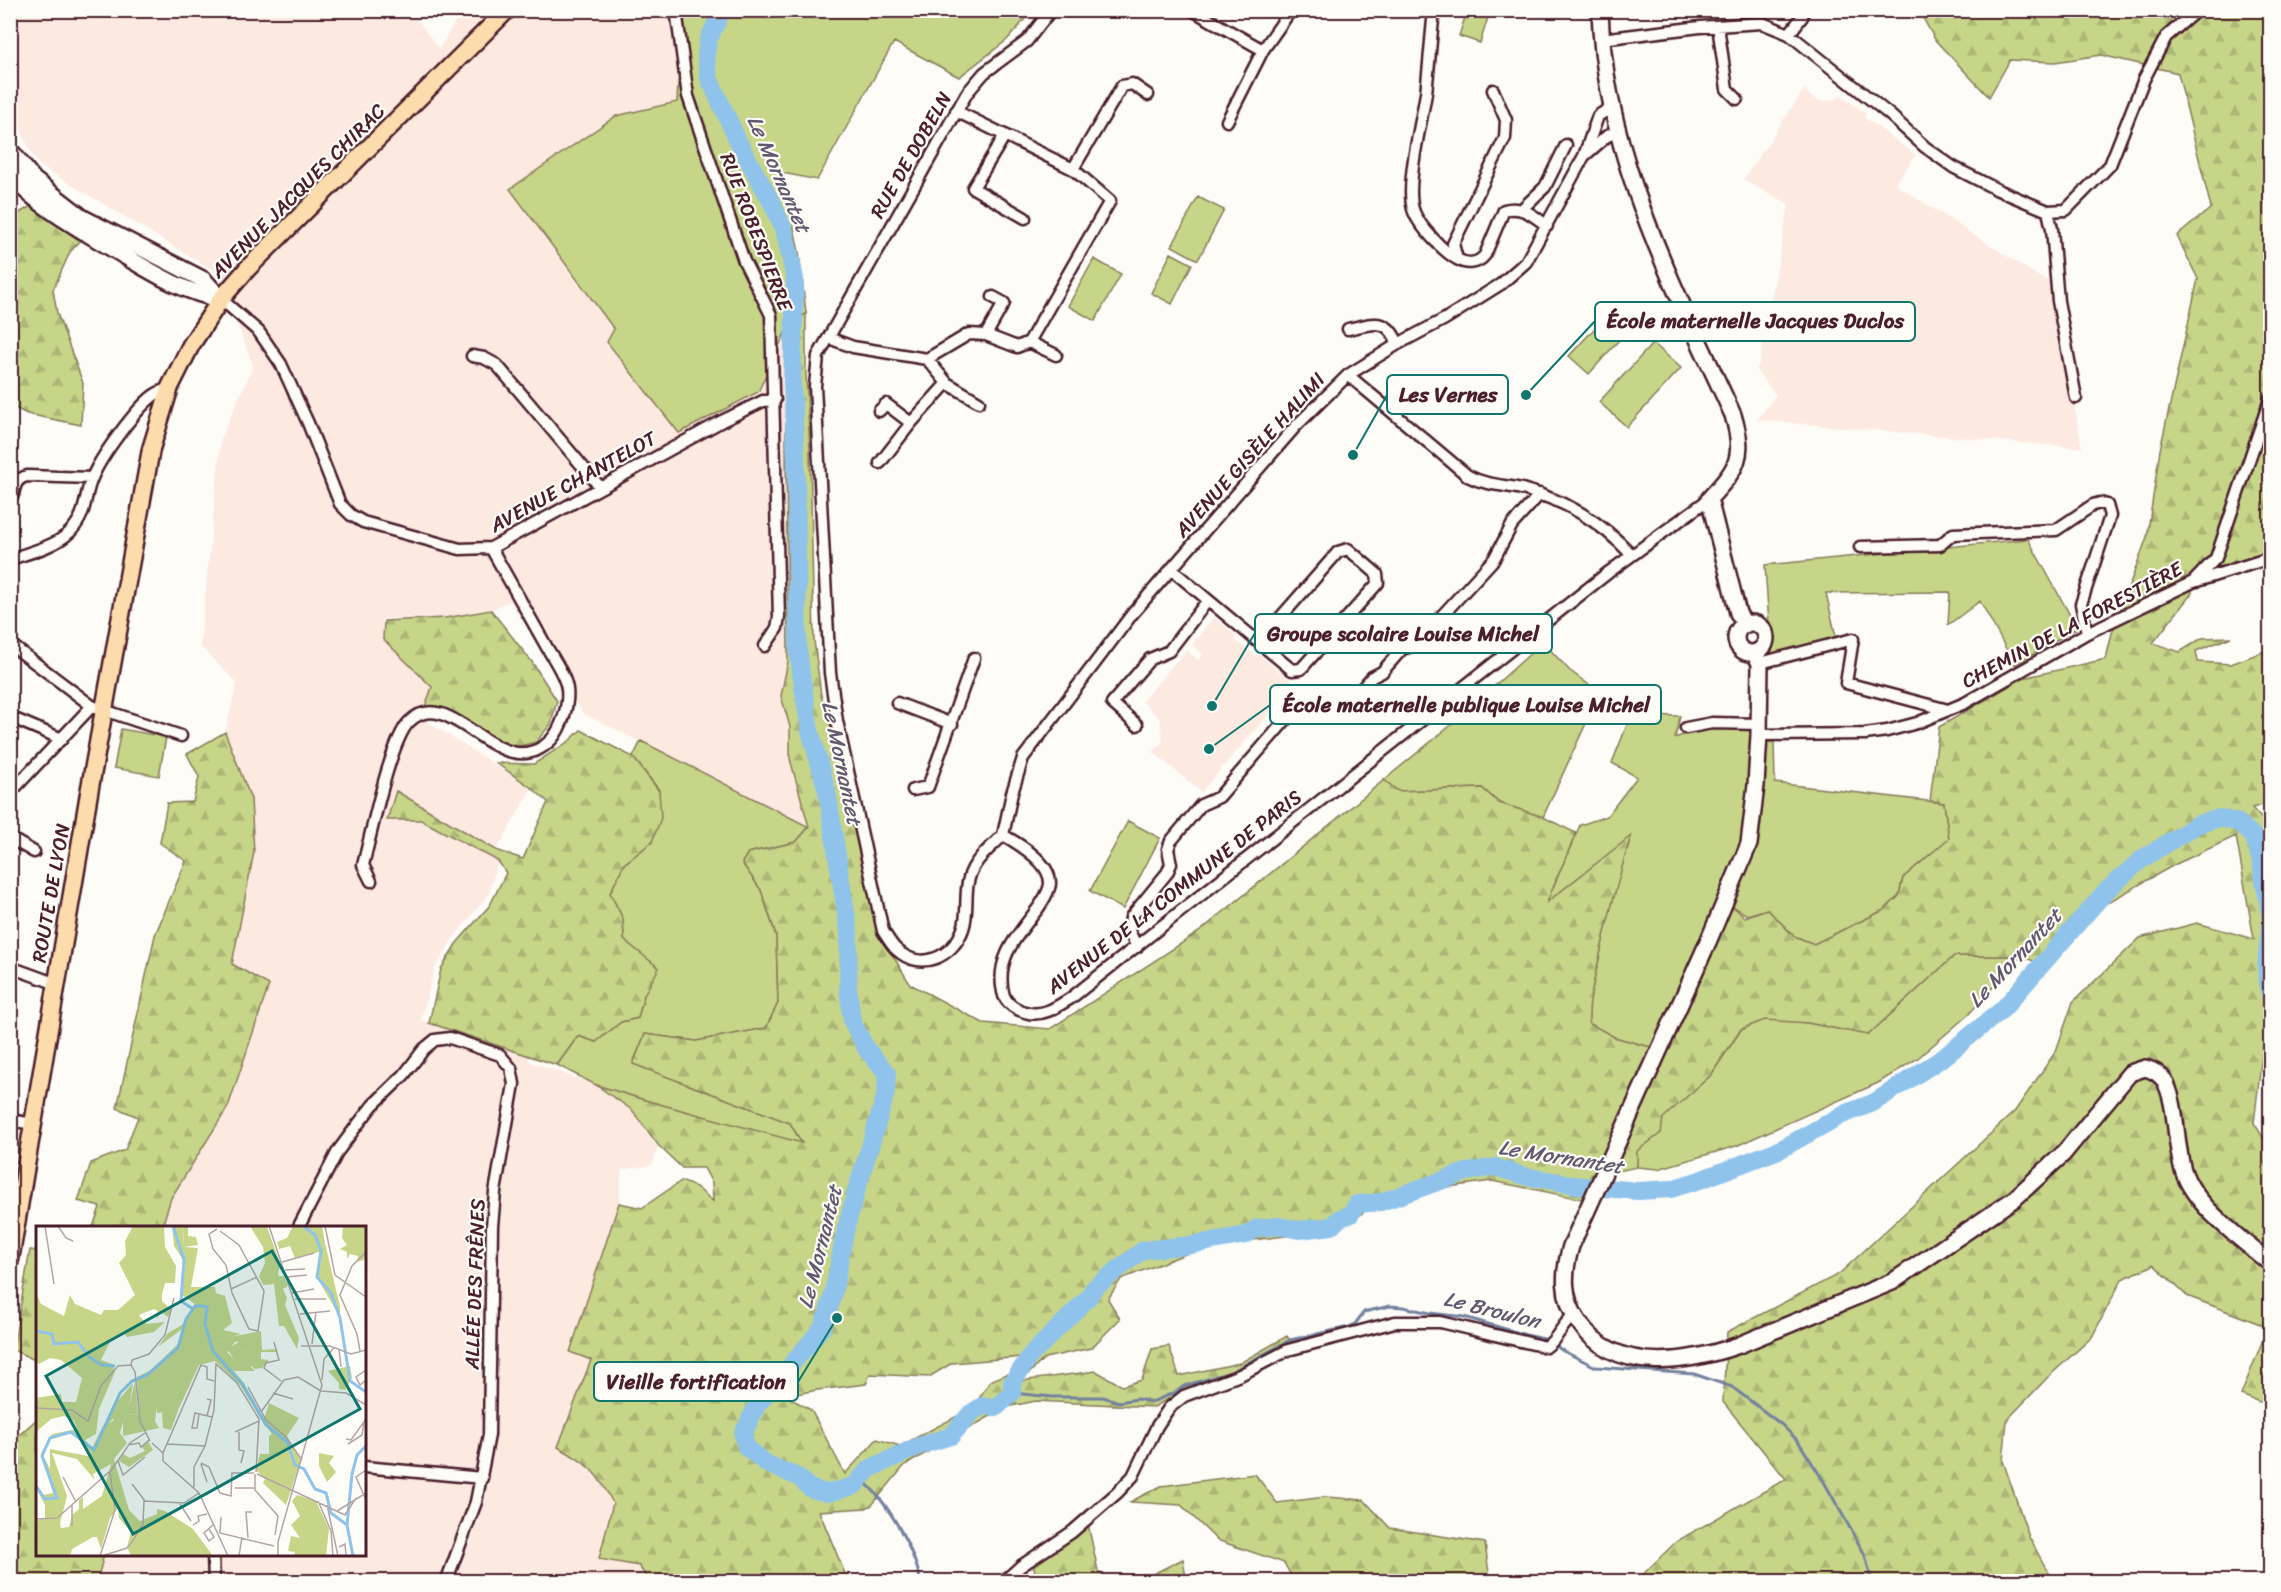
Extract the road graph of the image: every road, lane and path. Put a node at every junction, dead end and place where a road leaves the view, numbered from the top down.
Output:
1 (507, 10) edge
2 (676, 10) edge
3 (1052, 10) edge
4 (1192, 10) edge
5 (1291, 10) edge
6 (1434, 10) edge
7 (1600, 10) edge
8 (1803, 10) edge
9 (2198, 10) edge
10 (1718, 26) junction
11 (1789, 34) junction
12 (1601, 39) junction
13 (1263, 50) junction
14 (1493, 90) dead end
15 (1148, 95) dead end
16 (1737, 99) dead end
17 (1613, 106) junction
18 (956, 111) junction
19 (1227, 121) dead end
20 (1593, 126) junction
21 (1613, 134) junction
22 (1005, 135) junction
23 (1566, 145) dead end
24 (10, 150) edge
25 (1584, 156) junction
26 (1073, 169) junction
27 (10, 175) edge
28 (28, 184) junction
29 (47, 199) junction
30 (1522, 209) junction
31 (2048, 211) junction
32 (1025, 218) dead end
33 (1546, 226) junction
34 (1456, 259) junction
35 (173, 274) junction
36 (993, 297) dead end
37 (221, 299) junction
38 (1348, 329) dead end
39 (986, 335) junction
40 (829, 338) junction
41 (1029, 342) junction
42 (1398, 344) junction
43 (1056, 355) dead end
44 (472, 356) dead end
45 (927, 359) junction
46 (1348, 375) junction
47 (947, 383) junction
48 (170, 387) junction
49 (2076, 398) dead end
50 (2271, 399) edge
51 (775, 400) junction
52 (979, 402) dead end
53 (879, 411) dead end
54 (911, 423) junction
55 (880, 463) dead end
56 (92, 478) junction
57 (600, 487) junction
58 (1540, 494) junction
59 (13, 495) dead end
60 (1709, 499) junction
61 (1860, 547) dead end
62 (491, 548) junction
63 (1632, 555) junction
64 (2271, 558) edge
65 (10, 559) edge
66 (1171, 569) junction
67 (2193, 582) junction
68 (1208, 600) junction
69 (1745, 625) junction
70 (2087, 633) junction
71 (1259, 642) junction
72 (10, 644) edge
73 (765, 646) dead end
74 (974, 658) dead end
75 (1757, 658) junction
76 (897, 703) dead end
77 (99, 708) junction
78 (1948, 710) junction
79 (10, 717) edge
80 (952, 724) junction
81 (1137, 725) dead end
82 (1686, 728) dead end
83 (1760, 729) junction
84 (181, 736) dead end
85 (62, 740) junction
86 (913, 790) dead end
87 (10, 793) edge
88 (1003, 835) junction
89 (10, 838) edge
90 (34, 852) dead end
91 (372, 881) dead end
92 (1137, 947) junction
93 (10, 967) edge
94 (57, 984) junction
95 (10, 1120) edge
96 (33, 1124) junction
97 (17, 1182) edge
98 (299, 1226) edge
99 (10, 1260) edge
100 (2271, 1263) edge
101 (1574, 1316) junction
102 (366, 1467) edge
103 (482, 1478) junction
104 (213, 1556) edge
105 (214, 1581) edge
106 (446, 1581) edge
107 (1003, 1581) edge

1 - 37 main road, AVENUE JACQUES CHIRAC
2 - 51 street, RUE ROBESPIERRE
3 - 18 street, RUE DE DOBELN
4 - 13 street
5 - 13 street
6 - 34 street
7 - 12 street
8 - 11 street
9 - 31 street
10 - 11 street
10 - 12 street
10 - 16 street
11 - 31 street
12 - 17 street
13 - 19 street
14 - 34 street
15 - 26 street
17 - 20 street, AVENUE GISÈLE HALIMI
17 - 21 street
18 - 22 street
18 - 40 street, RUE DE DOBELN
20 - 21 street
20 - 25 street, AVENUE GISÈLE HALIMI
21 - 25 street, AVENUE GISÈLE HALIMI
21 - 60 street
22 - 26 street
22 - 32 street
23 - 30 street
24 - 28 street
25 - 33 street, AVENUE GISÈLE HALIMI
26 - 41 street
27 - 28 street
28 - 29 street
29 - 35 street
29 - 35 street
30 - 33 street
30 - 34 street
31 - 49 street
33 - 42 street, AVENUE GISÈLE HALIMI
35 - 37 street
36 - 39 street
37 - 48 main road, AVENUE JACQUES CHIRAC
37 - 62 street, AVENUE CHANTELOT
38 - 42 street
39 - 41 street
39 - 45 street
40 - 45 street
40 - 88 street
41 - 43 street
42 - 46 street, AVENUE GISÈLE HALIMI
44 - 57 street
45 - 47 street
46 - 58 street
46 - 66 street, AVENUE GISÈLE HALIMI
47 - 52 street
47 - 54 street
48 - 56 street
48 - 77 main road, AVENUE JACQUES CHIRAC
50 - 67 street, CHEMIN DE LA FORESTIÈRE
51 - 57 street, AVENUE CHANTELOT
51 - 73 street, RUE ROBESPIERRE
53 - 54 street
54 - 55 street
56 - 59 street
56 - 65 street
57 - 62 street, AVENUE CHANTELOT
58 - 63 street
58 - 92 street
60 - 63 street, AVENUE DE LA COMMUNE DE PARIS
60 - 69 street
61 - 70 street
62 - 91 street
63 - 92 street, AVENUE DE LA COMMUNE DE PARIS
64 - 67 street
66 - 68 street
66 - 88 street, AVENUE GISÈLE HALIMI
67 - 70 street, CHEMIN DE LA FORESTIÈRE
68 - 71 street
68 - 81 street
69 - 75 street
69 - 75 street
70 - 78 street, CHEMIN DE LA FORESTIÈRE
71 - 71 street
72 - 77 street
74 - 80 street
75 - 78 street
75 - 83 street
76 - 80 street
77 - 84 street
77 - 85 street
77 - 94 main road, ROUTE DE LYON
78 - 83 street, CHEMIN DE LA FORESTIÈRE
79 - 85 street
80 - 86 street
82 - 83 street, CHEMIN DE LA FORESTIÈRE
83 - 101 street
85 - 87 street
88 - 92 street, AVENUE DE LA COMMUNE DE PARIS
89 - 90 street
93 - 94 street
94 - 96 main road, ROUTE DE LYON
95 - 96 street
96 - 97 main road, ROUTE DE LYON
97 - 99 main road, ROUTE DE LYON
98 - 103 street, ALLÉE DES FRÊNES
100 - 101 street
101 - 107 street
102 - 103 street
103 - 106 street, ALLÉE DES FRÊNES
104 - 105 street

